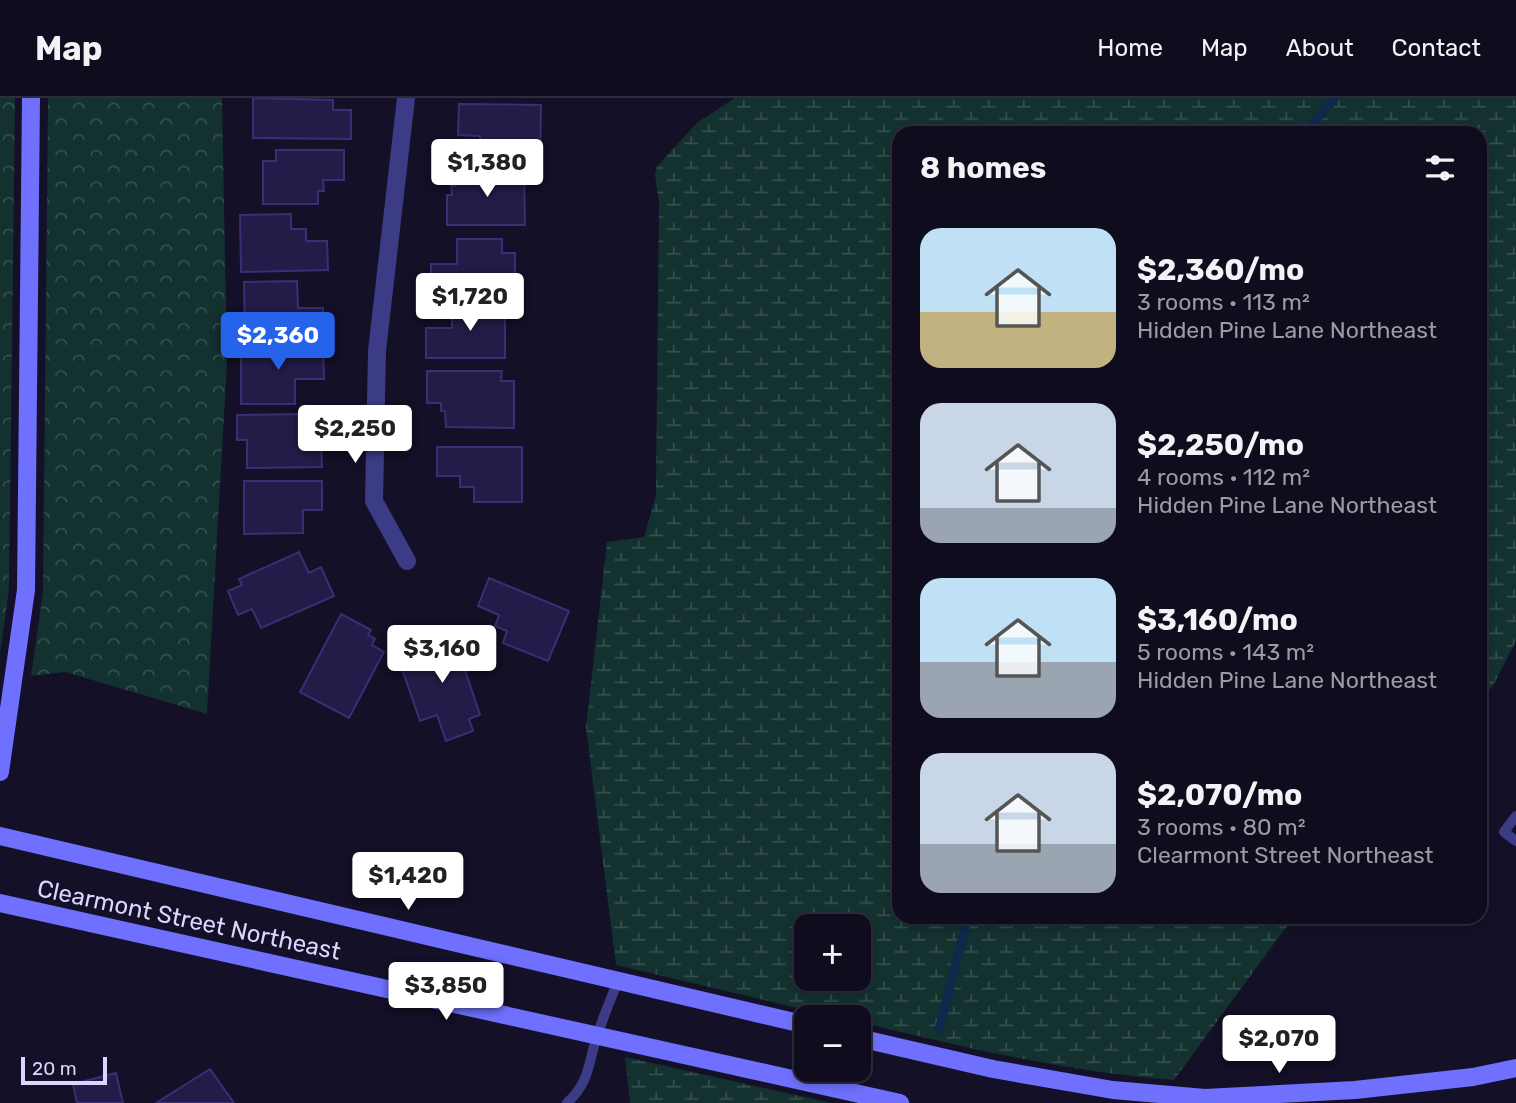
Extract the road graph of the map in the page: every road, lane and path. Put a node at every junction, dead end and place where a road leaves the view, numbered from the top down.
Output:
1 (31, 98) edge
2 (406, 98) edge
3 (407, 561) dead end
4 (0, 772) edge
5 (1516, 816) edge
6 (0, 836) edge
7 (1516, 841) edge
8 (0, 904) edge
9 (618, 981) junction
10 (794, 1022) edge
11 (597, 1036) junction
12 (871, 1041) edge
13 (1516, 1068) edge
14 (1205, 1100) edge
15 (567, 1103) edge
16 (900, 1103) edge

1 - 4 street
2 - 3 street
5 - 7 lane
6 - 9 street, Clearmont Street Northeast
8 - 11 street, Clearmont Street Northeast
9 - 10 street, Clearmont Street Northeast
9 - 11 lane
11 - 15 lane
11 - 16 street, Clearmont Street Northeast
12 - 14 street
13 - 14 street

